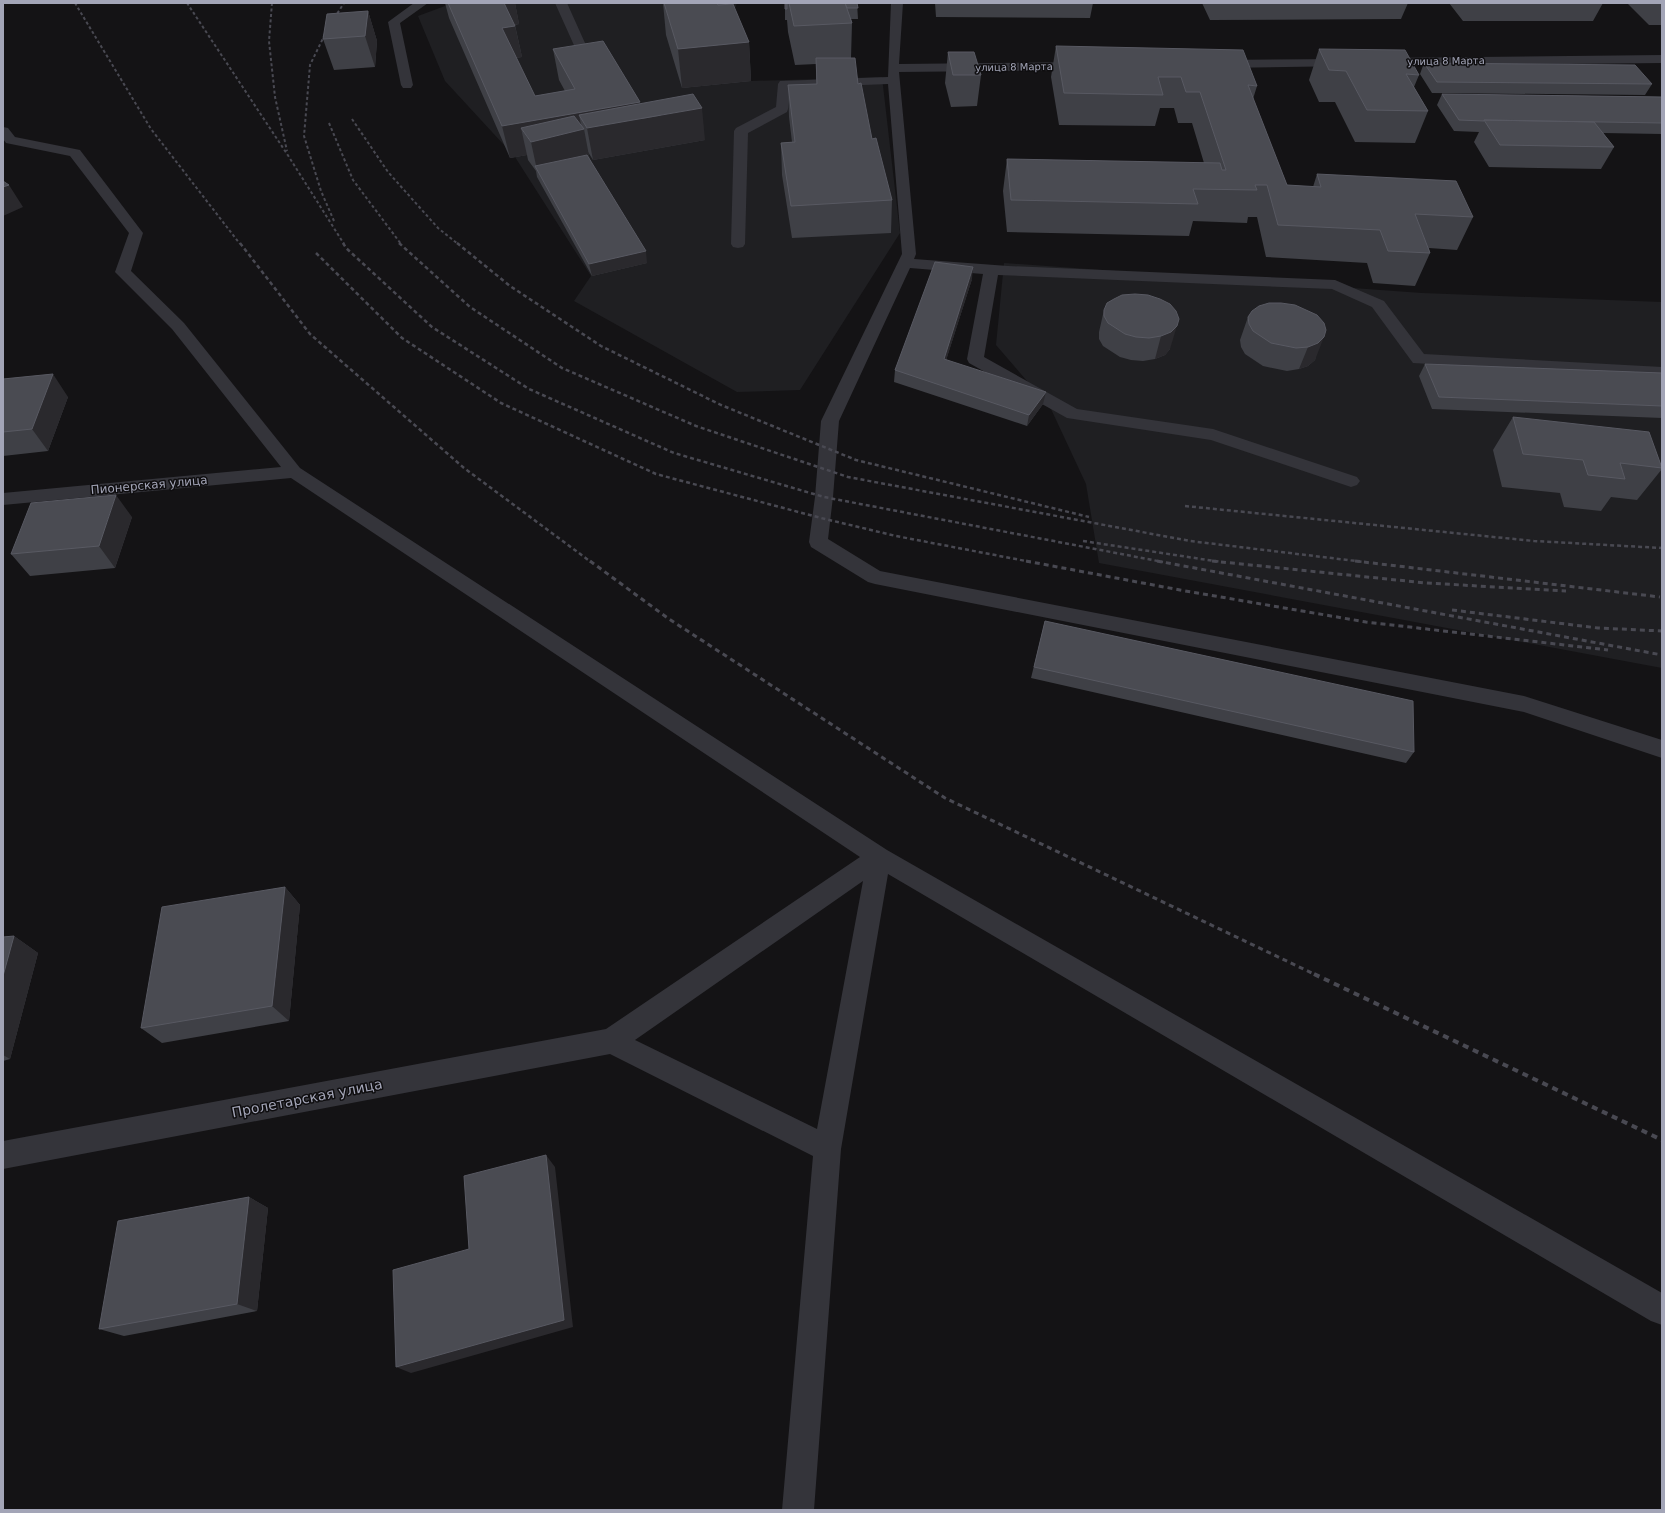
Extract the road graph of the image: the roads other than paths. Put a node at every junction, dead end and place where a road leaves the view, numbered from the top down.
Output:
1 (422, 3) edge
2 (561, 3) edge
3 (897, 3) edge
4 (1662, 59) edge
5 (1355, 62) edge
6 (1371, 62) edge
7 (588, 63) edge
8 (1204, 64) edge
9 (1092, 66) edge
10 (894, 74) junction
11 (407, 85) dead end
12 (3, 132) edge
13 (738, 244) dead end
14 (904, 263) junction
15 (991, 270) junction
16 (1662, 372) edge
17 (294, 472) junction
18 (1351, 481) dead end
19 (3, 499) edge
20 (1662, 748) edge
21 (879, 858) junction
22 (611, 1041) junction
23 (827, 1149) junction
24 (3, 1156) edge
25 (1662, 1310) edge
26 (798, 1510) edge

1 - 11 street
2 - 7 street
3 - 10 street
4 - 6 street, улица 8 Марта
5 - 8 street
9 - 10 street, улица 8 Марта
10 - 13 street, улица 8 Марта
10 - 14 street
12 - 17 street
14 - 15 street
14 - 20 street
15 - 16 street
15 - 18 street
17 - 19 street, Пионерская улица
17 - 21 street
21 - 22 street
21 - 23 street
21 - 25 street
22 - 23 street
22 - 24 street, Пролетарская улица
23 - 26 street

